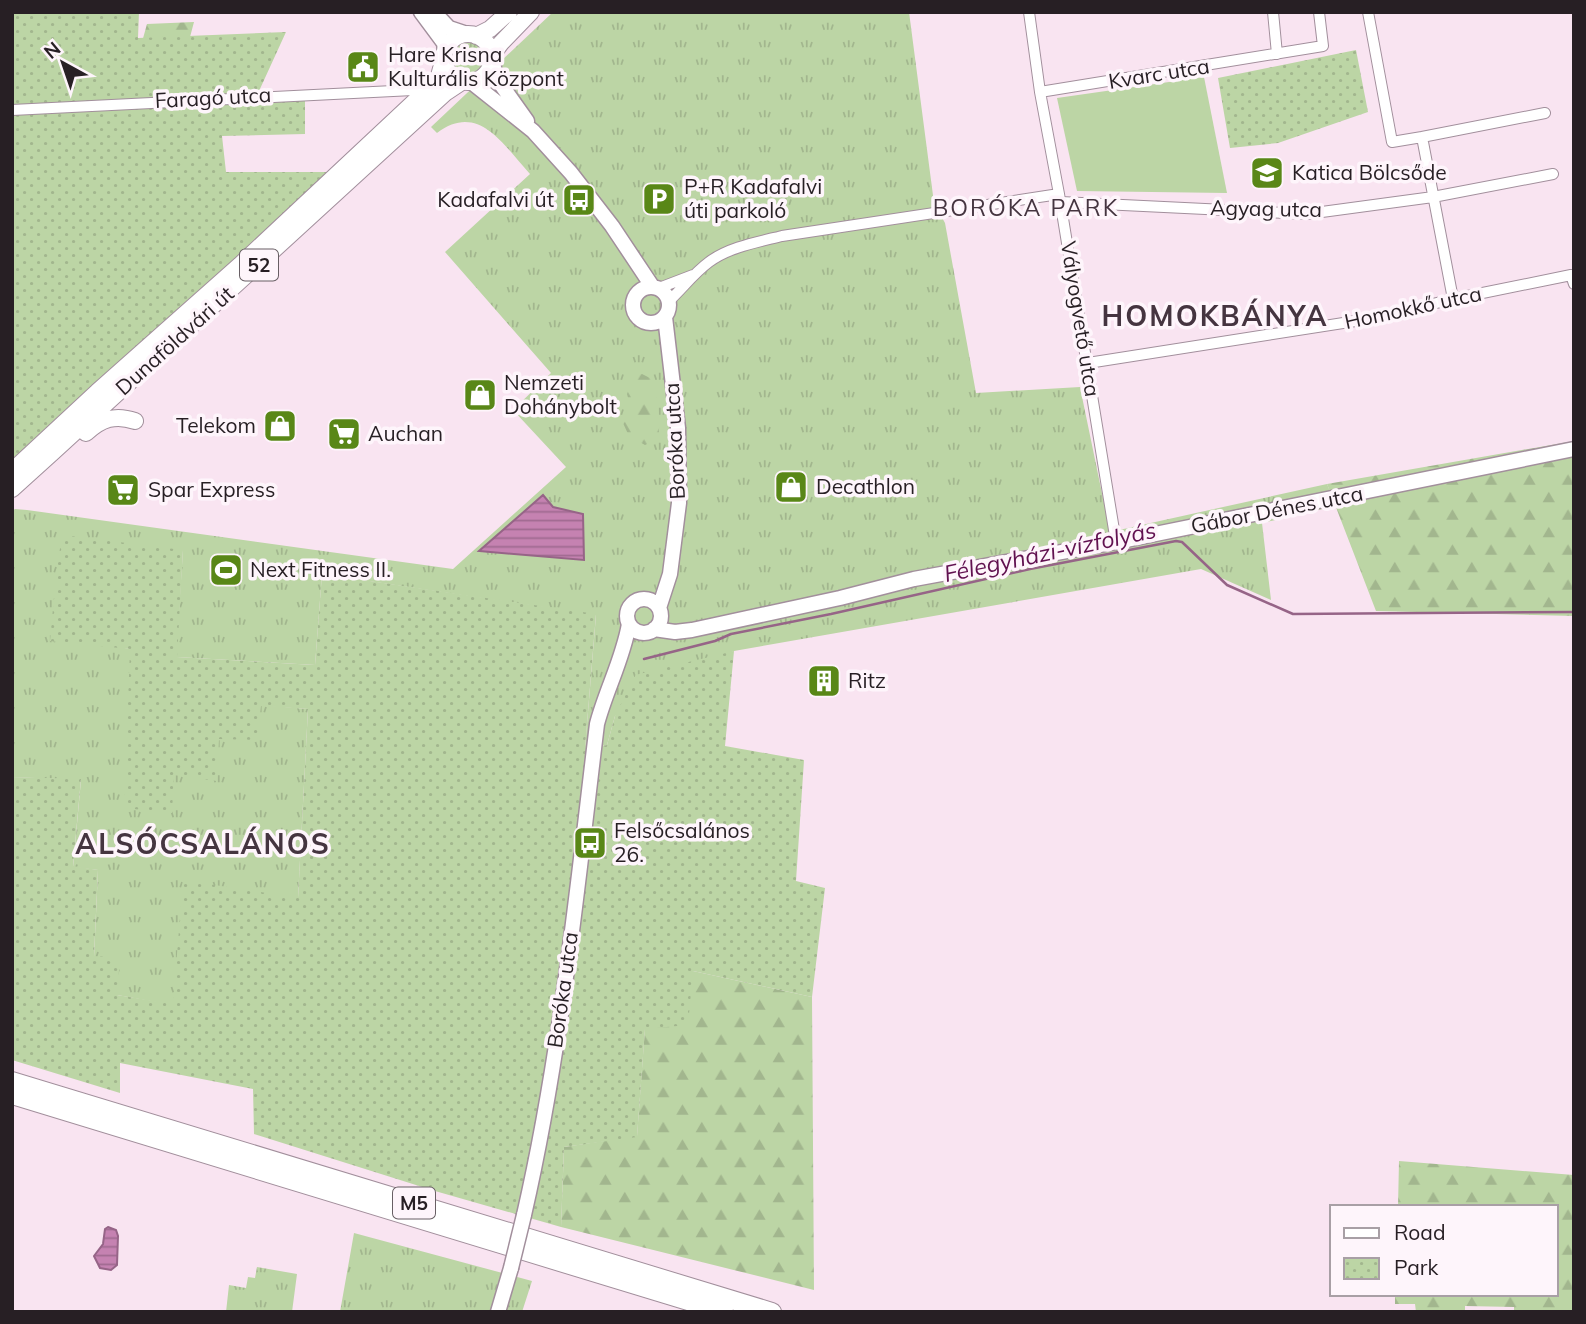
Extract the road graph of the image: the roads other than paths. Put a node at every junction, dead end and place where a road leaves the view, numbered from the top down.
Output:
1 (421, 12) edge
2 (434, 12) edge
3 (509, 12) edge
4 (531, 12) edge
5 (1029, 12) edge
6 (1273, 12) edge
7 (1319, 12) edge
8 (1368, 12) edge
9 (472, 35) junction
10 (444, 54) junction
11 (1277, 54) junction
12 (492, 57) junction
13 (467, 81) junction
14 (414, 90) dead end
15 (1040, 92) junction
16 (12, 110) edge
17 (1545, 113) dead end
18 (533, 131) junction
19 (1422, 136) junction
20 (1553, 174) dead end
21 (1433, 197) junction
22 (1060, 198) junction
23 (625, 247) junction
24 (696, 274) junction
25 (1572, 279) edge
26 (655, 287) junction
27 (635, 295) junction
28 (1453, 299) junction
29 (669, 301) junction
30 (665, 317) junction
31 (647, 323) junction
32 (669, 363) junction
33 (1088, 363) junction
34 (135, 421) dead end
35 (1574, 449) edge
36 (18, 470) edge
37 (12, 489) edge
38 (1116, 542) junction
39 (673, 560) junction
40 (645, 599) junction
41 (660, 611) junction
42 (629, 624) junction
43 (692, 630) junction
44 (650, 631) junction
45 (617, 667) junction
46 (12, 1081) edge
47 (12, 1095) edge
48 (12, 1104) edge
49 (109, 1125) junction
50 (498, 1312) edge
51 (724, 1312) edge
52 (772, 1312) edge

1 - 10 street
2 - 9 street
3 - 9 main road, 52
4 - 12 main road, 52
5 - 15 street, Vályogvető utca
6 - 11 street
7 - 11 street, Kvarc utca
8 - 19 street
9 - 10 main road, 52
9 - 12 main road
10 - 13 main road
10 - 36 main road, Dunaföldvári út / 52
11 - 15 street, Kvarc utca
12 - 13 main road, 52
12 - 18 street
13 - 18 street
13 - 36 main road, Dunaföldvári út / 52
14 - 16 street, Faragó utca
15 - 22 street, Vályogvető utca
17 - 19 street
18 - 23 street
19 - 21 street
20 - 21 street, Agyag utca
21 - 22 street, Agyag utca
21 - 28 street
22 - 24 street, Agyag utca
22 - 33 street, Vályogvető utca
23 - 26 street
23 - 27 street
24 - 26 street
24 - 29 street
25 - 28 street, Homokkő utca
26 - 27 street
26 - 29 street
27 - 31 street
28 - 33 street, Homokkő utca
29 - 30 street
30 - 31 street
30 - 32 street, Boróka utca
31 - 32 street, Boróka utca
32 - 39 street, Boróka utca
33 - 38 street, Vályogvető utca
34 - 36 main road
35 - 38 street, Gábor Dénes utca
36 - 37 main road, Dunaföldvári út / 52
38 - 43 street, Gábor Dénes utca
39 - 40 street, Boróka utca
39 - 41 street, Boróka utca
40 - 41 street
40 - 42 street
41 - 43 street
41 - 44 street
42 - 44 street
42 - 45 street, Boróka utca
43 - 44 street, Gábor Dénes utca
44 - 45 street, Boróka utca
45 - 50 street, Boróka utca, bridge
46 - 52 highway, M5
47 - 49 highway, M5
48 - 49 highway
49 - 51 highway, M5

